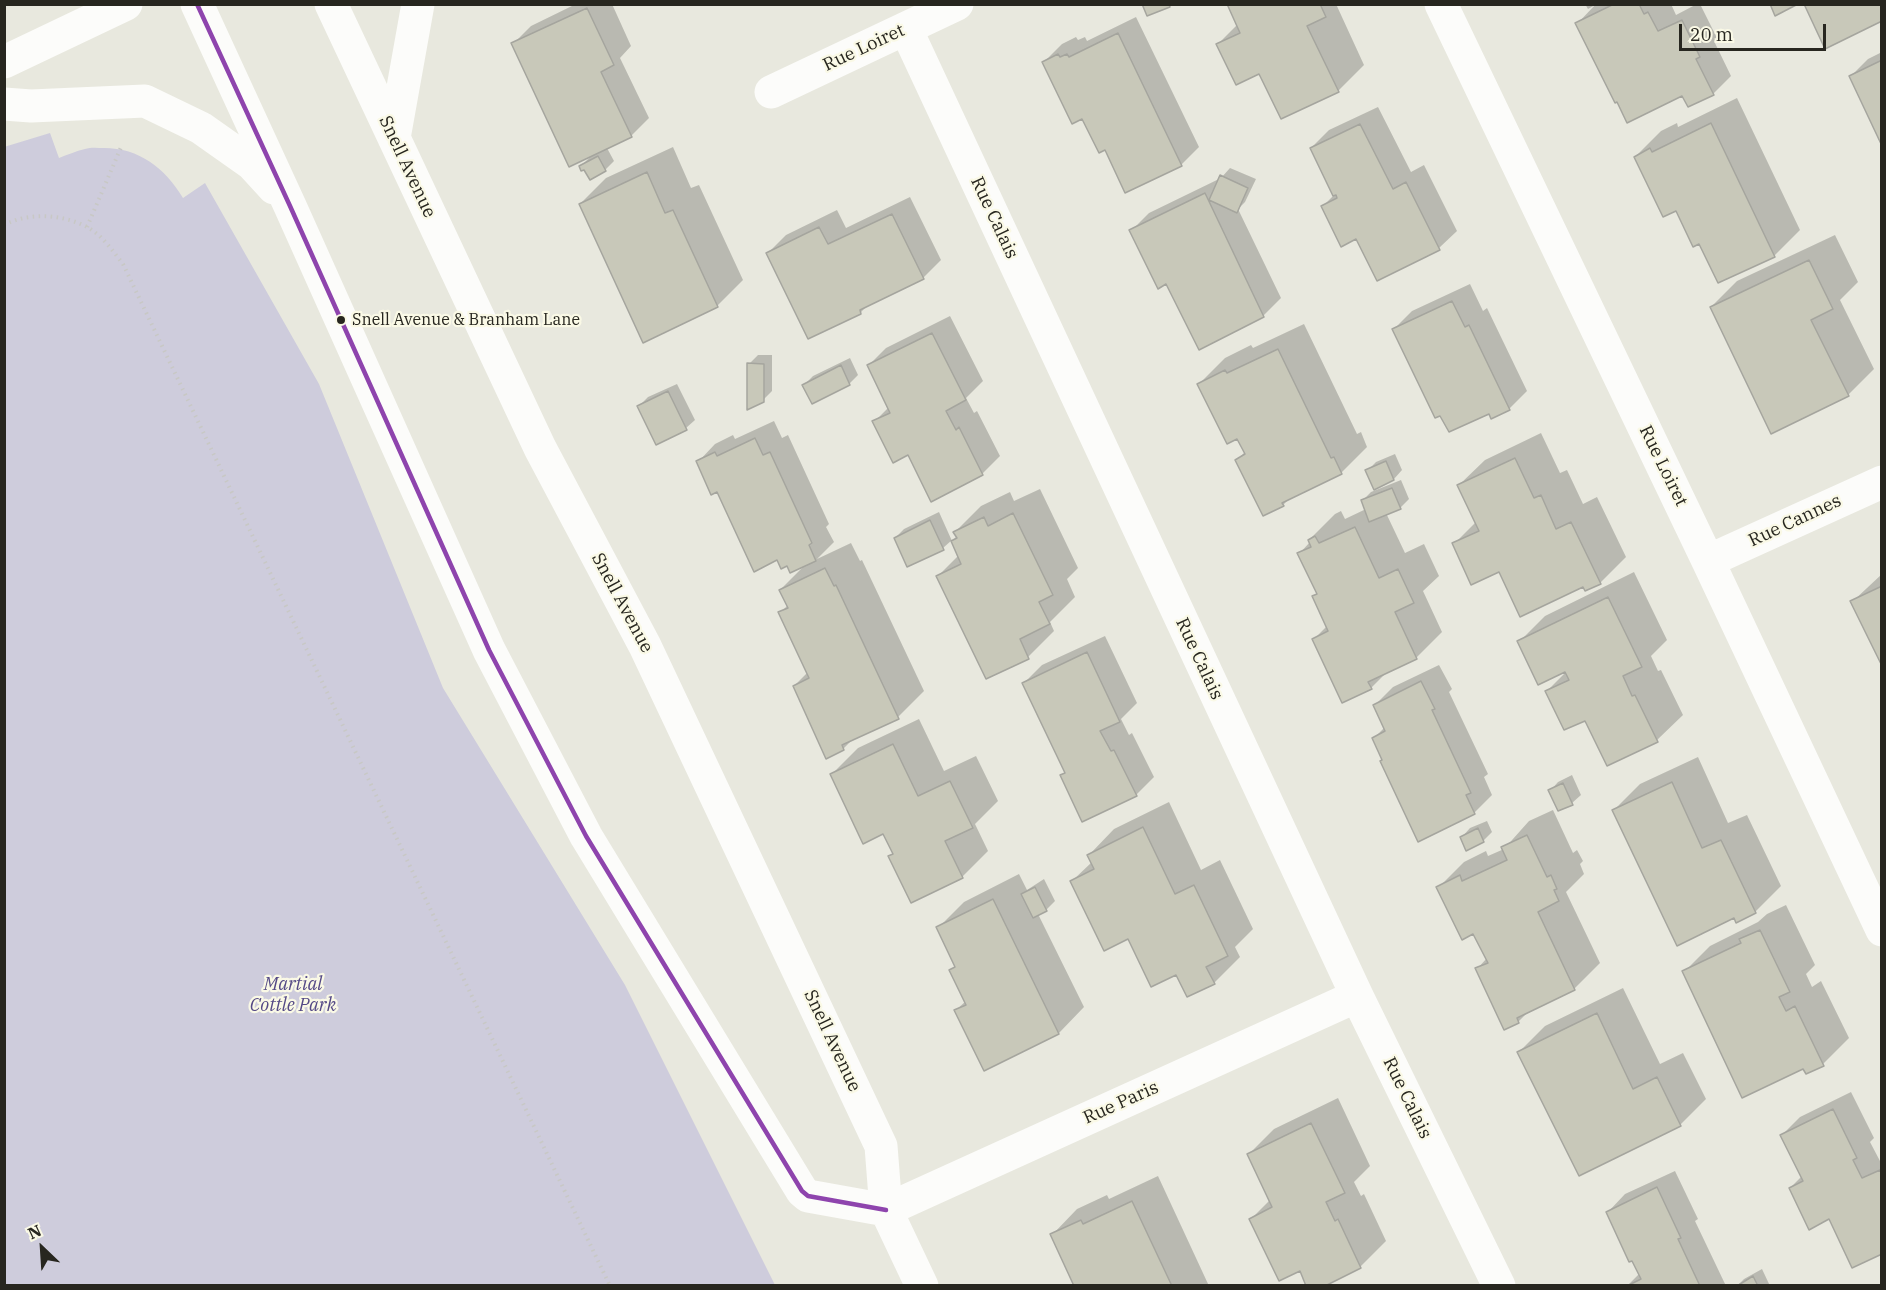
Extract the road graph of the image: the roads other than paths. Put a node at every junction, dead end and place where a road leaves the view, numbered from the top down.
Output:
1 (126, 4) edge
2 (197, 4) edge
3 (331, 4) edge
4 (418, 4) edge
5 (957, 4) edge
6 (1441, 4) edge
7 (906, 29) junction
8 (4, 62) edge
9 (771, 92) dead end
10 (4, 104) edge
11 (394, 138) junction
12 (290, 206) junction
13 (1881, 482) edge
14 (1708, 561) junction
15 (1881, 930) edge
16 (1357, 996) junction
17 (886, 1210) junction
18 (922, 1286) edge
19 (1499, 1286) edge

1 - 8 main road
2 - 12 main road
3 - 11 main road, Snell Avenue
4 - 11 main road
5 - 7 main road, Rue Loiret
6 - 14 main road, Rue Loiret
7 - 9 main road, Rue Loiret
7 - 16 main road, Rue Calais
10 - 12 main road
11 - 17 main road, Snell Avenue
12 - 17 main road
13 - 14 main road, Rue Cannes
14 - 15 main road, Rue Loiret
16 - 17 main road, Rue Paris
16 - 19 main road, Rue Calais
17 - 18 main road, Snell Avenue

